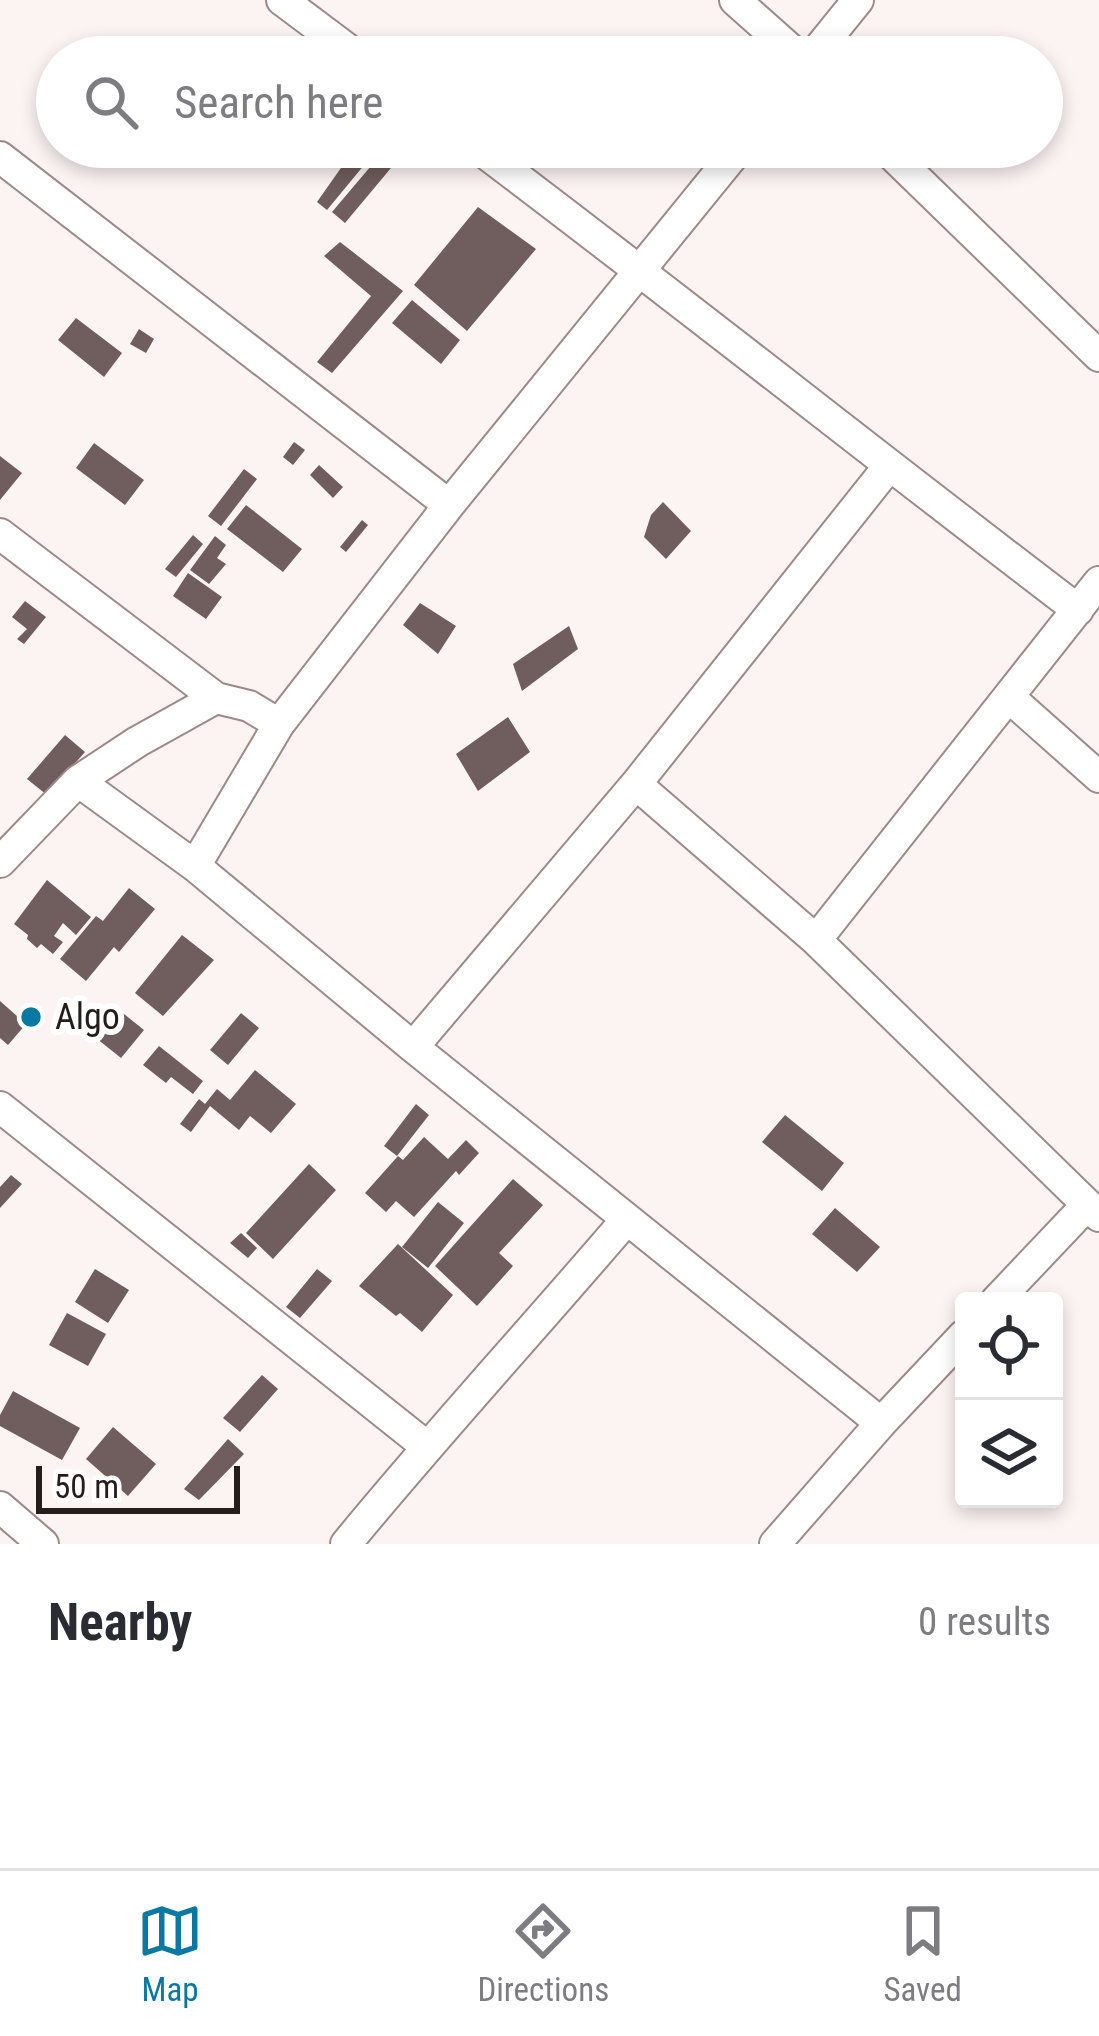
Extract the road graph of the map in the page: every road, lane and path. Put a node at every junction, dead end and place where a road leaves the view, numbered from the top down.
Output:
1 (282, 0) edge
2 (735, 0) edge
3 (858, 0) edge
4 (330, 36) edge
5 (775, 36) edge
6 (829, 36) edge
7 (0, 157) edge
8 (505, 168) edge
9 (723, 168) edge
10 (906, 168) edge
11 (640, 269) junction
12 (1099, 356) edge
13 (889, 466) junction
14 (449, 505) junction
15 (0, 534) edge
16 (1099, 582) edge
17 (1078, 610) junction
18 (216, 698) junction
19 (1010, 698) junction
20 (279, 724) junction
21 (1099, 777) edge
22 (77, 781) junction
23 (636, 784) junction
24 (0, 862) edge
25 (195, 866) junction
26 (816, 940) junction
27 (412, 1047) junction
28 (0, 1107) edge
29 (1093, 1210) edge
30 (627, 1219) junction
31 (1006, 1292) edge
32 (955, 1345) edge
33 (881, 1423) junction
34 (426, 1446) junction
35 (0, 1507) edge
36 (44, 1544) edge
37 (346, 1544) edge
38 (775, 1544) edge

1 - 4 street
2 - 5 street
3 - 6 street
7 - 14 street
8 - 11 street
9 - 11 street
10 - 12 street
11 - 13 street
11 - 14 street
13 - 17 street
13 - 23 street
14 - 20 street
15 - 18 street
16 - 17 street
17 - 19 street
18 - 20 street
18 - 22 street
19 - 21 street
19 - 26 street
20 - 25 street
22 - 24 street
22 - 25 street
23 - 26 street
23 - 27 street
25 - 27 street
26 - 29 street
27 - 30 street
28 - 34 street
29 - 31 street
30 - 33 street
30 - 34 street
32 - 33 street
33 - 38 street
34 - 37 street
35 - 36 street

